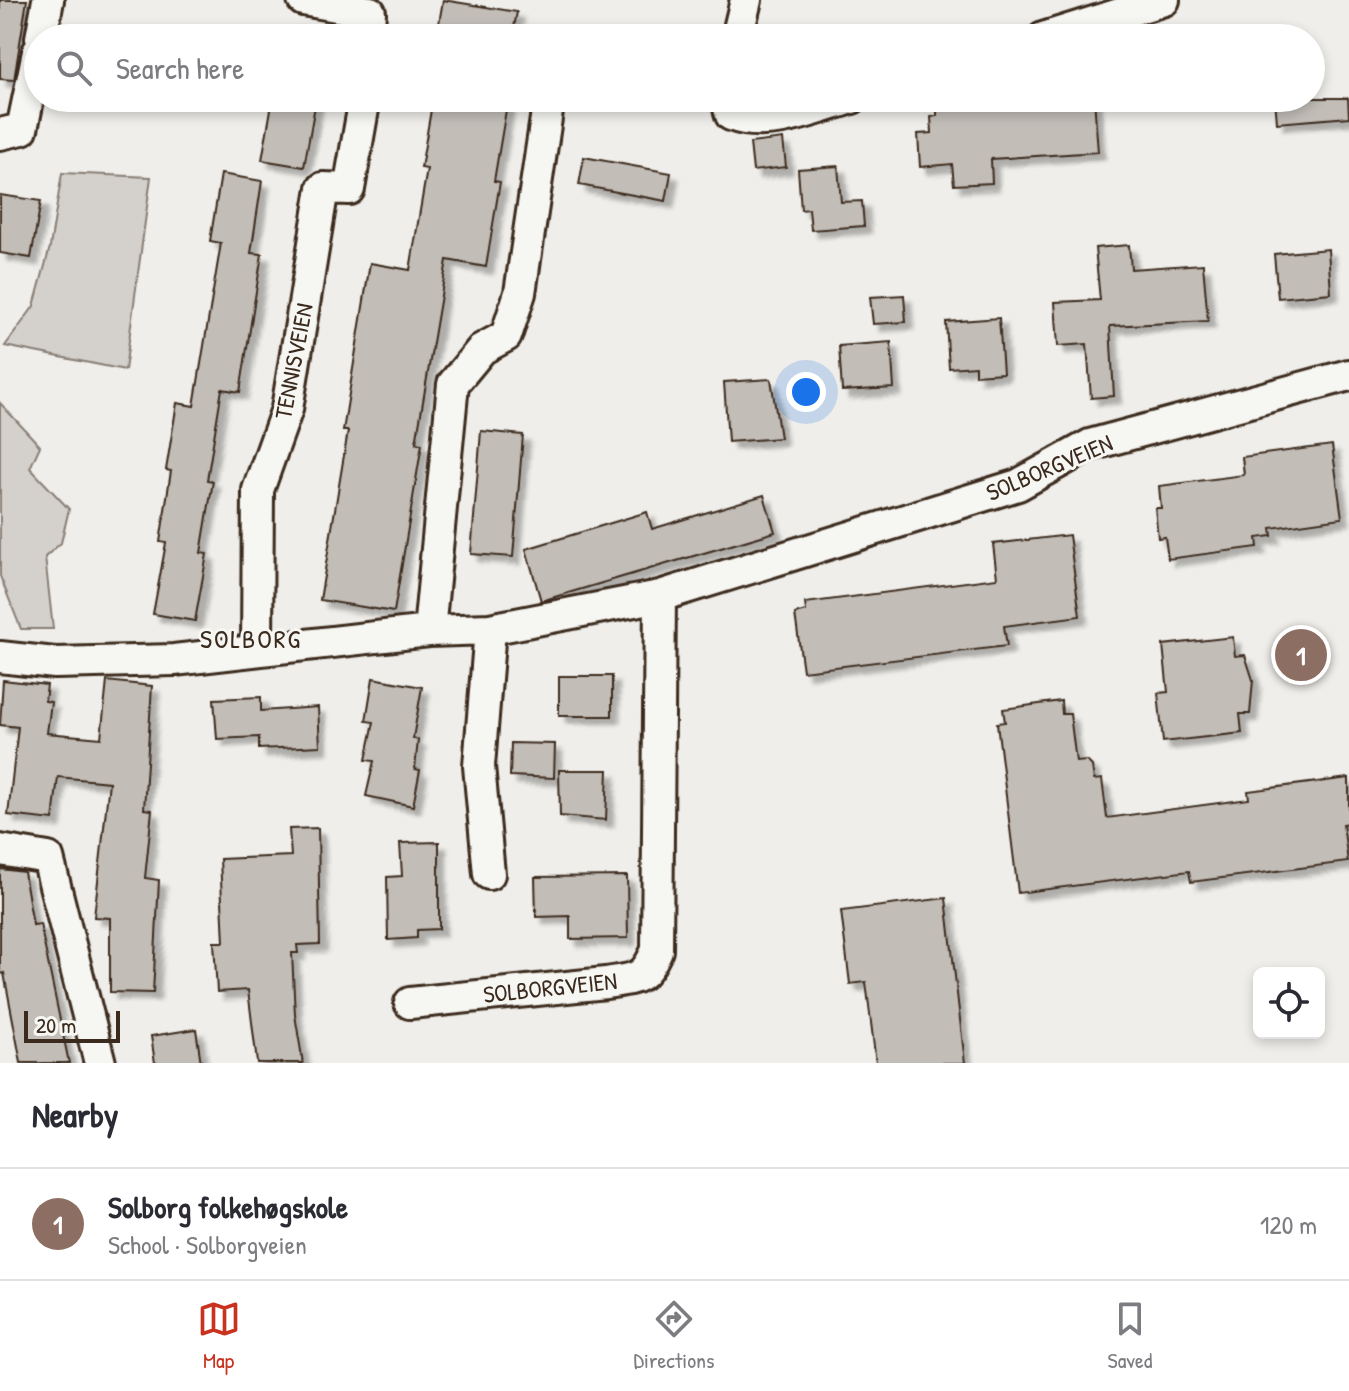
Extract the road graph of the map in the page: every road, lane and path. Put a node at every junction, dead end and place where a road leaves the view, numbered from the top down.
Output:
1 (48, 0) edge
2 (303, 0) edge
3 (746, 0) edge
4 (1164, 0) edge
5 (44, 24) edge
6 (369, 24) edge
7 (740, 24) edge
8 (1088, 24) edge
9 (26, 112) edge
10 (363, 112) edge
11 (547, 112) edge
12 (730, 112) edge
13 (800, 112) edge
14 (0, 134) edge
15 (1349, 375) edge
16 (660, 596) junction
17 (490, 629) junction
18 (429, 631) junction
19 (257, 650) junction
20 (0, 657) edge
21 (0, 850) edge
22 (489, 874) dead end
23 (410, 1003) dead end
24 (100, 1063) edge

1 - 5 street
2 - 6 street
3 - 7 street
4 - 8 street
9 - 14 street
10 - 19 street, TENNISVEIEN
11 - 18 street
12 - 13 street
15 - 16 street, SOLBORGVEIEN
16 - 17 street, SOLBORGVEIEN
16 - 23 street, SOLBORGVEIEN
17 - 18 street, SOLBORGVEIEN
17 - 22 street
18 - 19 street, SOLBORGVEIEN
19 - 20 street, SOLBORGVEIEN
21 - 24 street

